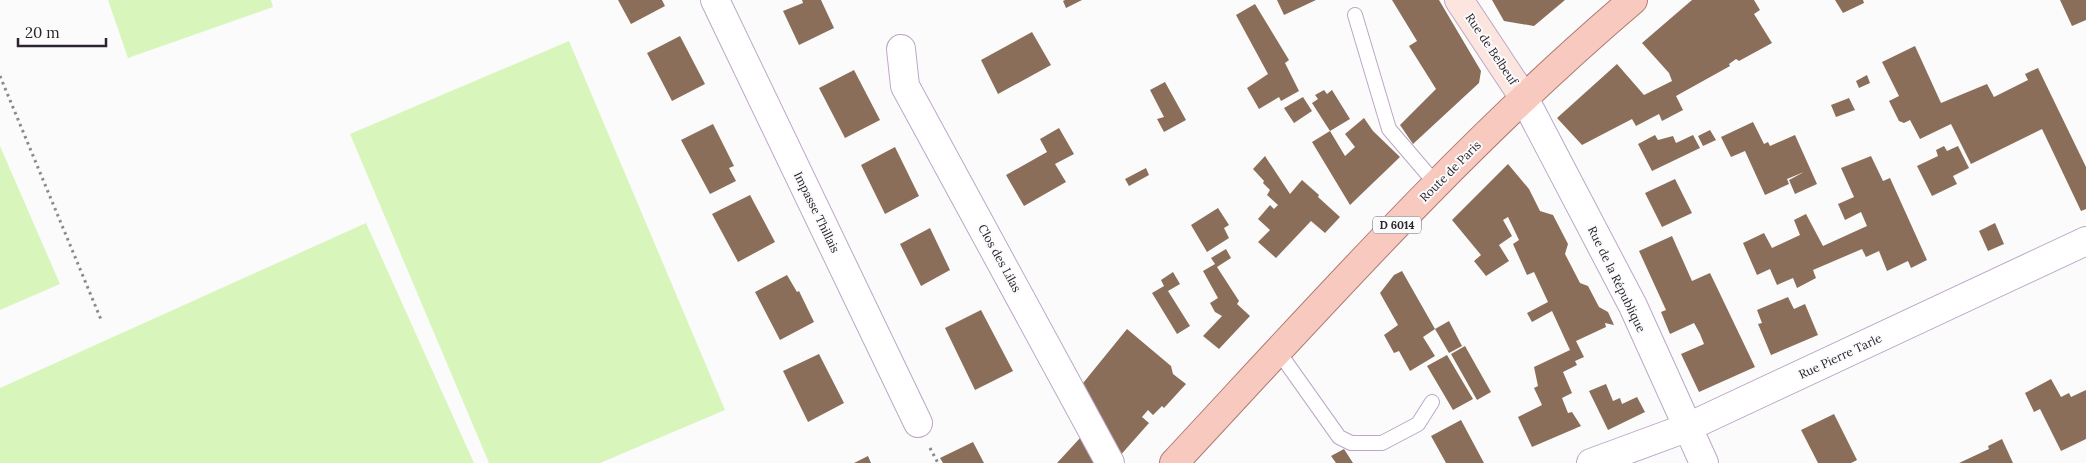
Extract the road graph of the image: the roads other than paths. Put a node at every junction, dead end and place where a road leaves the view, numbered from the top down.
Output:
1 (715, 0) edge
2 (1459, 0) edge
3 (1633, 0) edge
4 (1355, 15) dead end
5 (900, 49) dead end
6 (1524, 98) junction
7 (1436, 184) junction
8 (2086, 241) edge
9 (1278, 351) junction
10 (1432, 402) dead end
11 (918, 423) dead end
12 (1686, 428) junction
13 (1110, 463) edge
14 (1174, 463) edge
15 (1592, 463) edge
16 (1704, 463) edge

1 - 11 street, Impasse Thillais
2 - 6 street, Rue de Belbeuf
3 - 6 main road, Route de Paris / D 6014
4 - 7 lane
5 - 13 street, Clos des Lilas
6 - 7 main road, Route de Paris / D 6014
6 - 12 street, Rue de la République
7 - 9 main road, Route de Paris / D 6014
8 - 12 street, Rue Pierre Tarle
9 - 10 lane
9 - 14 main road, Route de Paris / D 6014
12 - 15 street, Rue Pierre Tarle
12 - 16 street, Rue de la République

